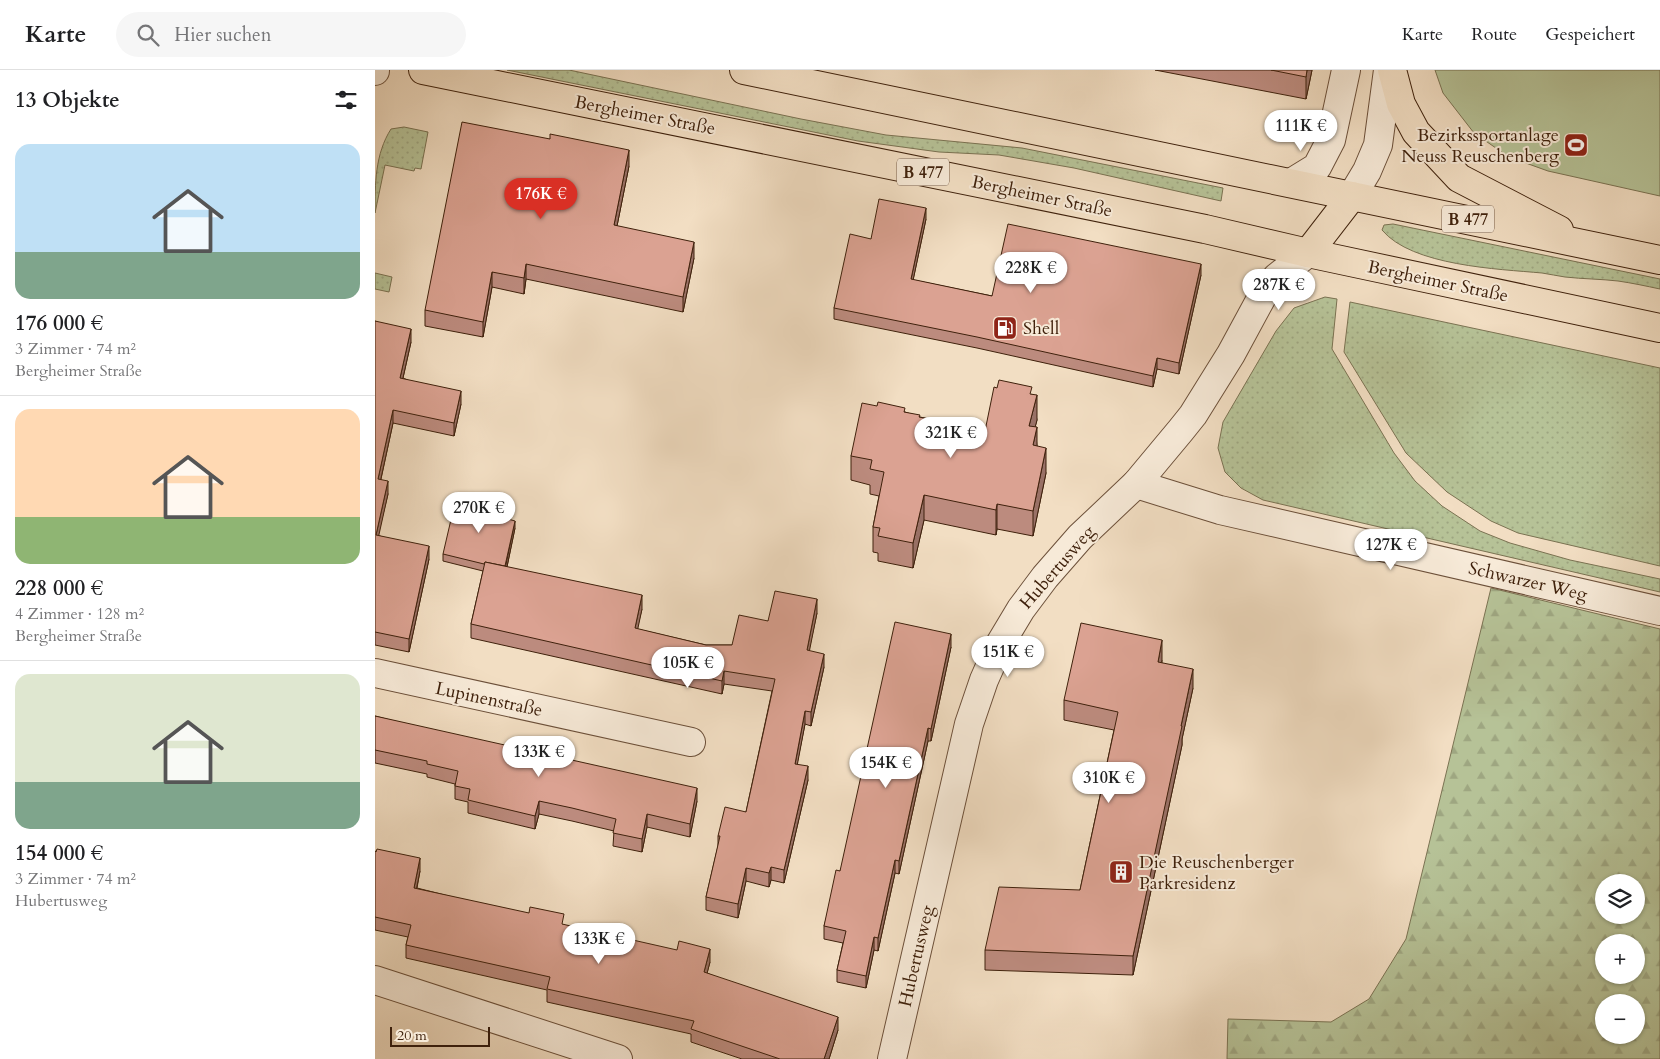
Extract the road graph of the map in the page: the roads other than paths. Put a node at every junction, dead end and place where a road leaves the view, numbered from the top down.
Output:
1 (423, 70) edge
2 (744, 70) edge
3 (1346, 70) edge
4 (1388, 70) edge
5 (1392, 70) edge
6 (1291, 183) junction
7 (1352, 196) junction
8 (1585, 243) junction
9 (1308, 253) junction
10 (1660, 260) edge
11 (1660, 328) edge
12 (1136, 484) junction
13 (1660, 611) edge
14 (375, 673) edge
15 (691, 742) dead end
16 (375, 980) edge
17 (618, 1059) edge
18 (892, 1059) edge

1 - 9 main road, Bergheimer Straße / B 477
2 - 6 main road, B 477
3 - 6 street
4 - 7 street
5 - 8 main road
6 - 7 main road, B 477
7 - 8 main road, B 477
7 - 9 main road
8 - 10 main road, B 477
9 - 11 main road, Bergheimer Straße / B 477
9 - 12 street, Hubertusweg
12 - 13 street, Schwarzer Weg
12 - 18 street, Hubertusweg
14 - 15 street, Lupinenstraße
16 - 17 street

